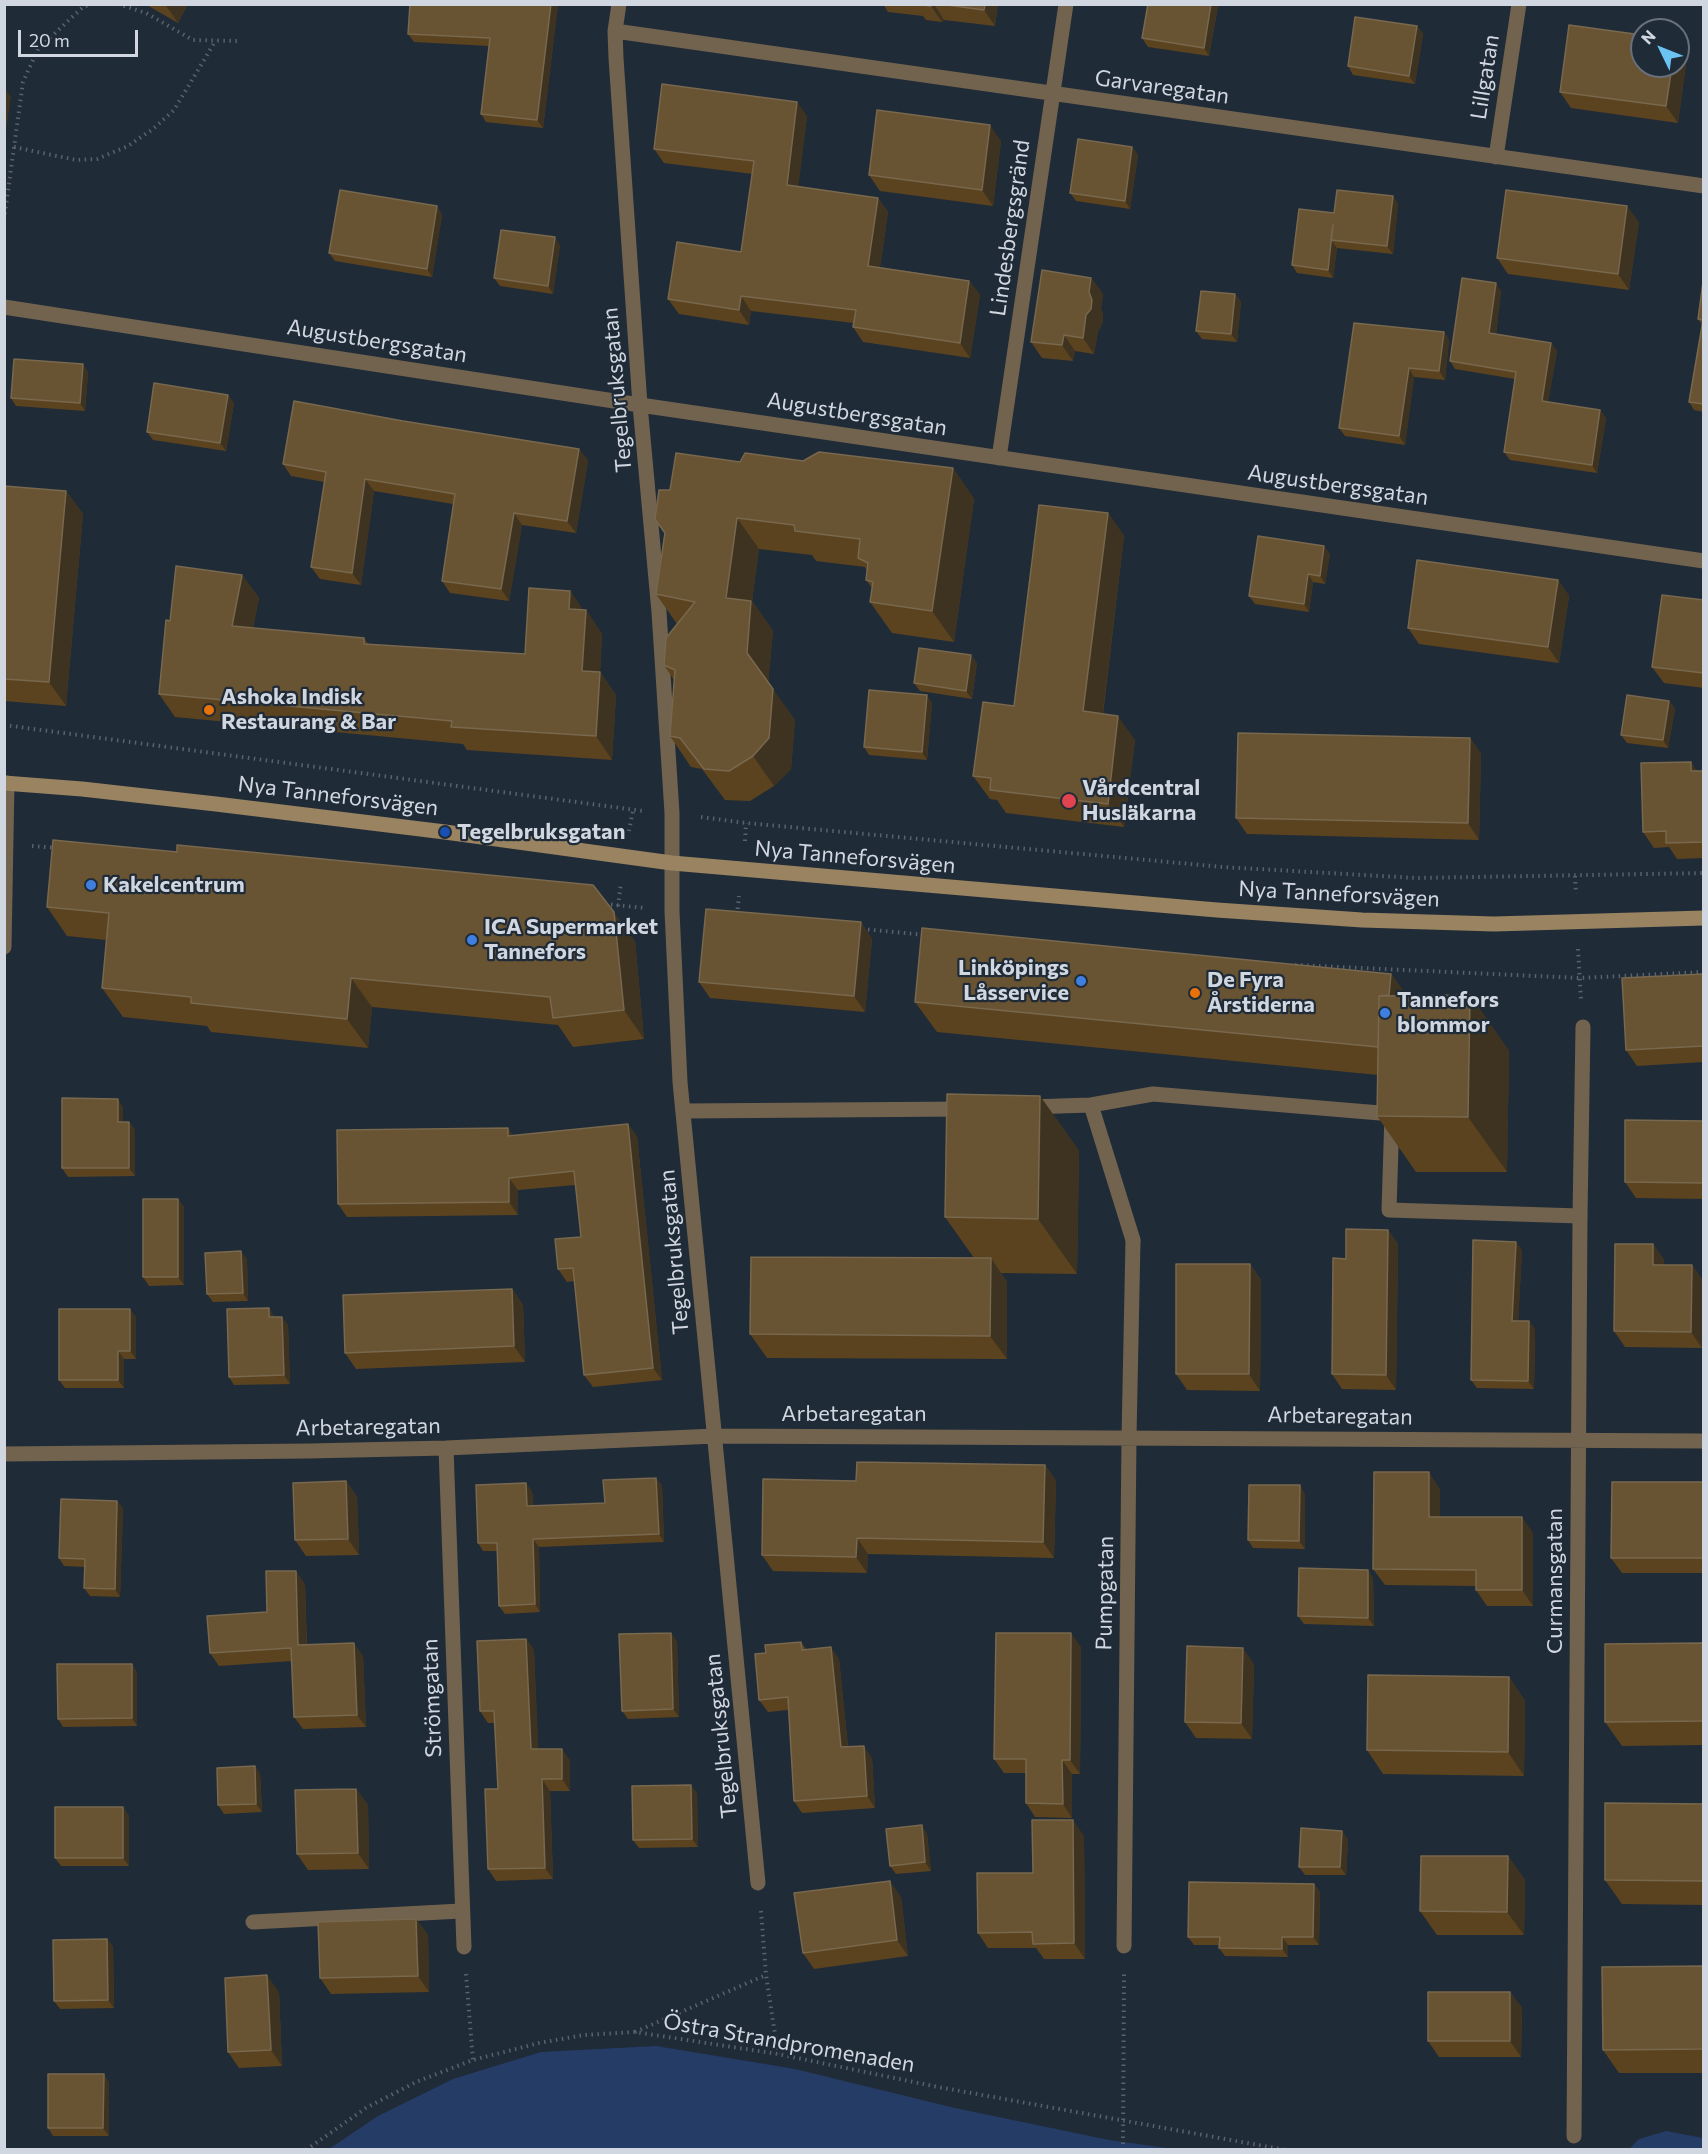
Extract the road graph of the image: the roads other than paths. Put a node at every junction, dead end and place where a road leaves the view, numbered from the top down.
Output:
1 (618, 4) edge
2 (1066, 4) edge
3 (1519, 4) edge
4 (615, 31) junction
5 (1052, 94) junction
6 (1496, 156) junction
7 (1704, 186) edge
8 (4, 307) edge
9 (640, 405) junction
10 (999, 458) junction
11 (1704, 561) edge
12 (5, 782) edge
13 (5, 843) edge
14 (672, 863) junction
15 (1704, 918) edge
16 (4, 947) edge
17 (1582, 1027) dead end
18 (1091, 1105) junction
19 (1020, 1107) edge
20 (984, 1108) edge
21 (684, 1112) junction
22 (1580, 1216) junction
23 (715, 1436) junction
24 (1129, 1437) junction
25 (1579, 1441) junction
26 (1704, 1441) edge
27 (446, 1448) junction
28 (4, 1454) edge
29 (758, 1884) road end
30 (461, 1911) junction
31 (253, 1922) dead end
32 (1124, 1946) road end
33 (464, 1947) road end
34 (1574, 2136) dead end

1 - 4 street, Tegelbruksgatan
2 - 5 street, Lindesbergsgränd
3 - 6 street, Lillgatan
4 - 5 street, Garvaregatan
4 - 9 street, Tegelbruksgatan
5 - 6 street, Garvaregatan
5 - 10 street, Lindesbergsgränd
6 - 7 street, Garvaregatan
8 - 9 street, Augustbergsgatan
9 - 10 street, Augustbergsgatan
9 - 14 street, Tegelbruksgatan
10 - 11 street, Augustbergsgatan
12 - 13 street
12 - 14 main road, Nya Tanneforsvägen
13 - 16 street
14 - 15 main road, Nya Tanneforsvägen
14 - 21 street, Tegelbruksgatan
17 - 22 street, Curmansgatan
18 - 19 street
18 - 22 street
18 - 24 street, Pumpgatan
20 - 21 street
21 - 23 street, Tegelbruksgatan
22 - 25 street, Curmansgatan
23 - 24 street, Arbetaregatan
23 - 27 street, Arbetaregatan
23 - 29 street, Tegelbruksgatan
24 - 25 street, Arbetaregatan
24 - 32 street, Pumpgatan
25 - 26 street, Arbetaregatan
25 - 34 street, Curmansgatan
27 - 28 street, Arbetaregatan
27 - 30 street, Strömgatan
30 - 31 street
30 - 33 street, Strömgatan

